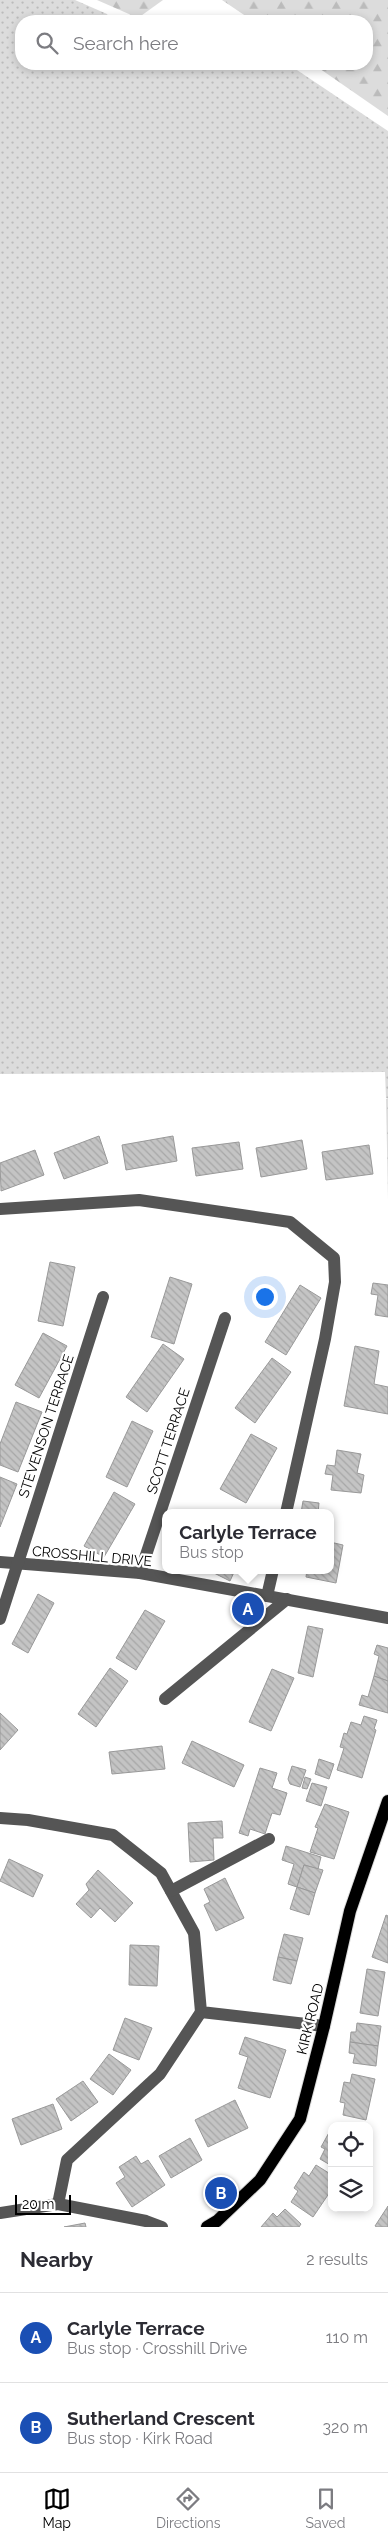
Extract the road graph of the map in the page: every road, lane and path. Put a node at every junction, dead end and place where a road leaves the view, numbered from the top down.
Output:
1 (0, 1209) edge
2 (103, 1298) dead end
3 (225, 1318) dead end
4 (287, 1509) edge
5 (0, 1562) edge
6 (18, 1564) junction
7 (140, 1573) junction
8 (272, 1574) edge
9 (267, 1596) junction
10 (287, 1599) junction
11 (388, 1618) edge
12 (0, 1619) edge
13 (165, 1698) dead end
14 (388, 1801) edge
15 (0, 1818) edge
16 (269, 1839) dead end
17 (171, 1891) junction
18 (201, 2012) junction
19 (324, 2026) junction
20 (58, 2204) junction
21 (0, 2213) edge
22 (215, 2225) edge
23 (162, 2227) edge

1 - 4 street
2 - 6 street, STEVENSON TERRACE
3 - 7 street, SCOTT TERRACE
5 - 6 street, CROSSHILL DRIVE
6 - 7 street, CROSSHILL DRIVE
6 - 12 street, STEVENSON TERRACE
7 - 9 street, CROSSHILL DRIVE
8 - 9 street
9 - 10 street, CROSSHILL DRIVE
10 - 11 street, CROSSHILL DRIVE
10 - 13 street
14 - 19 main road, KIRK ROAD
15 - 17 street
16 - 17 street
17 - 18 street
18 - 19 street
18 - 20 street
19 - 22 main road, KIRK ROAD
20 - 21 street
20 - 23 street

